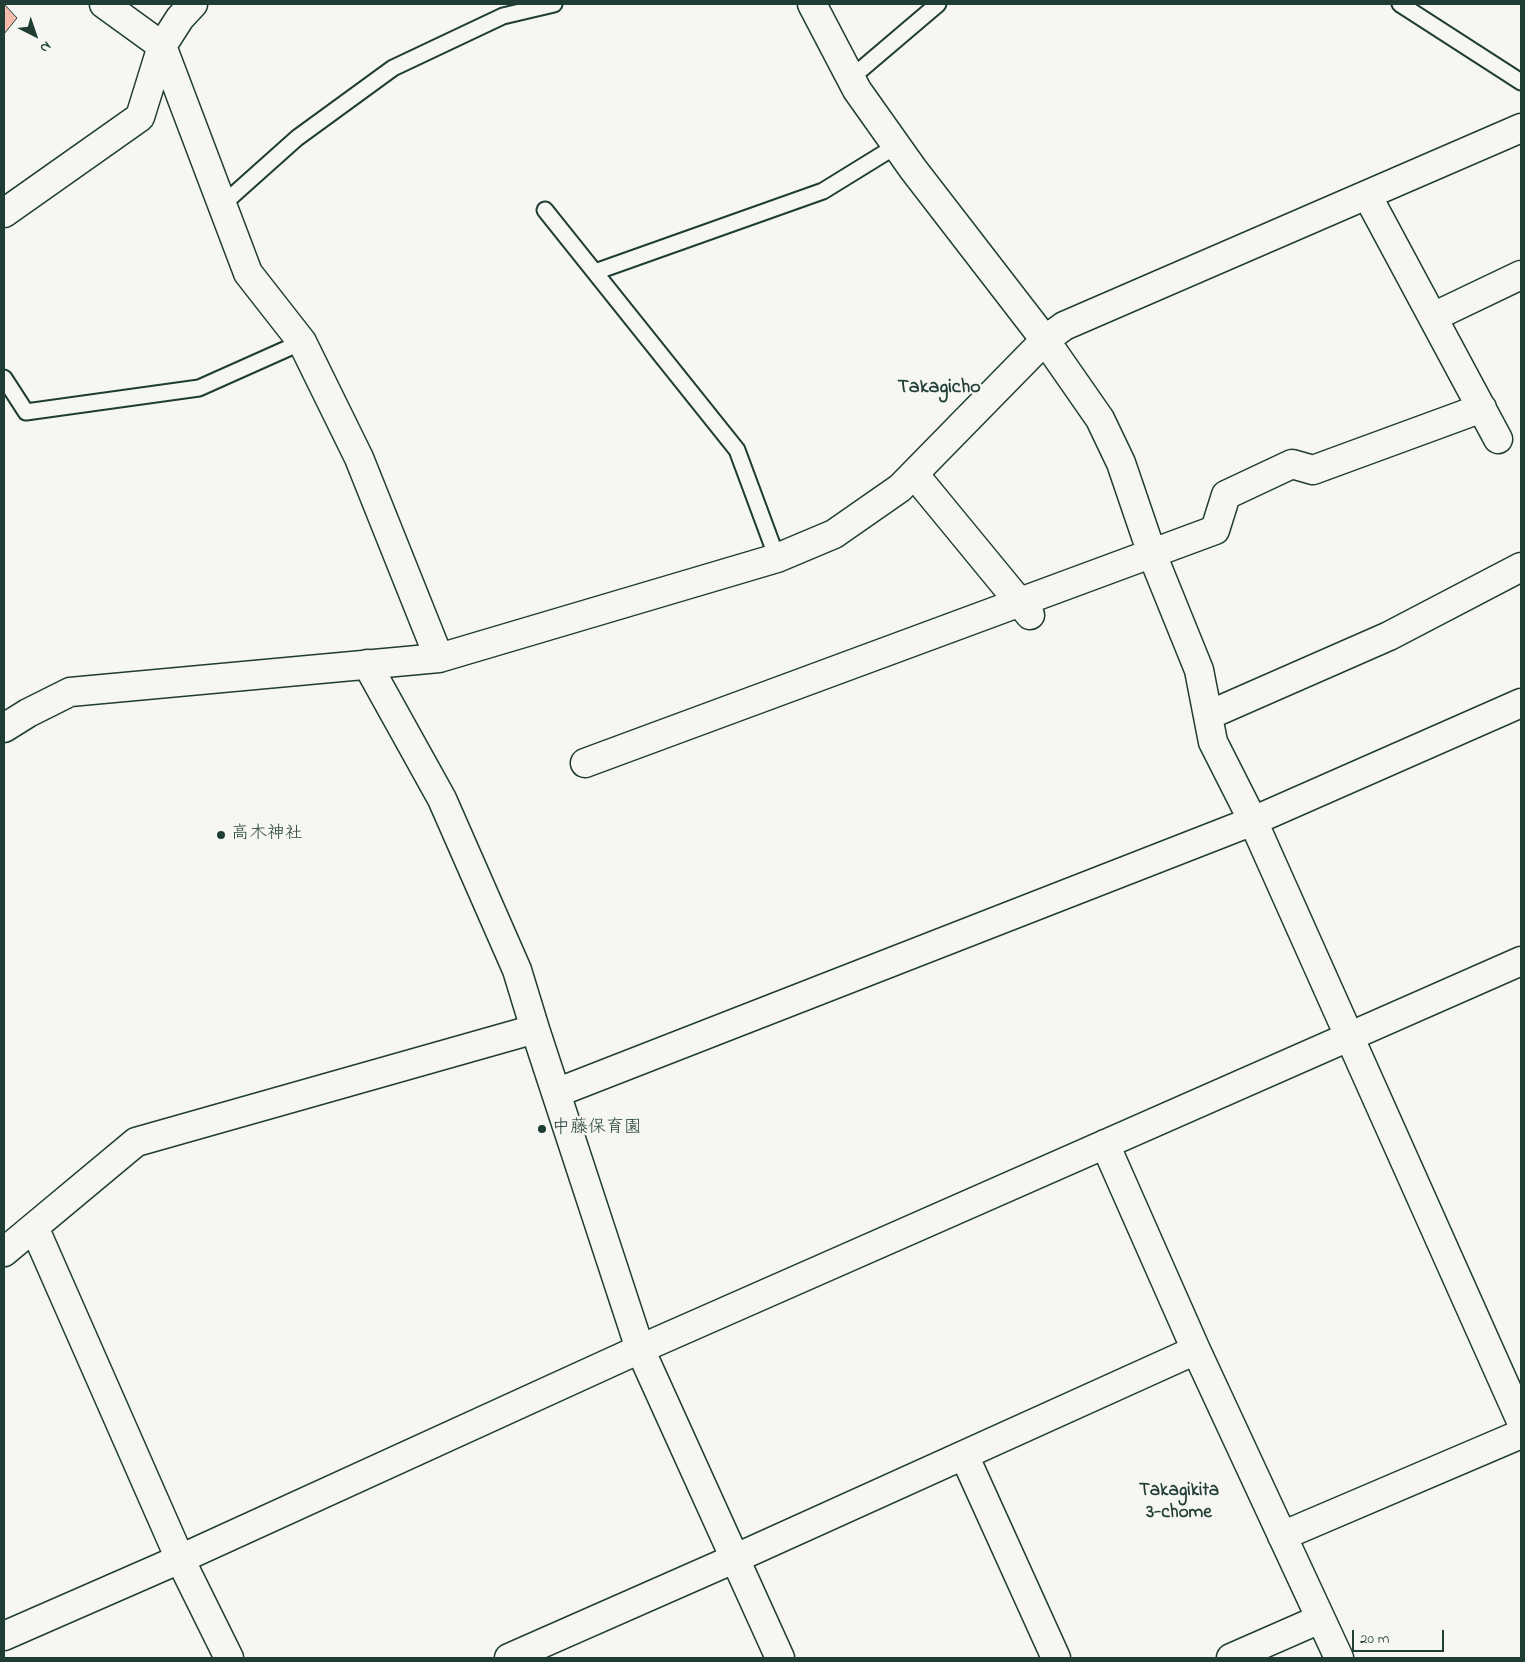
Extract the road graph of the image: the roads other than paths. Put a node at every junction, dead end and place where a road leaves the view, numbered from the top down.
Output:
1 (104, 4) edge
2 (193, 4) edge
3 (554, 4) edge
4 (812, 4) edge
5 (938, 4) edge
6 (1400, 4) edge
7 (162, 46) junction
8 (851, 78) junction
9 (1521, 82) edge
10 (1521, 128) edge
11 (896, 146) junction
12 (1367, 195) junction
13 (222, 205) junction
14 (546, 210) dead end
15 (4, 213) edge
16 (595, 272) junction
17 (1521, 275) edge
18 (1433, 317) junction
19 (1044, 340) junction
20 (302, 342) junction
21 (4, 378) edge
22 (1482, 408) junction
23 (1498, 439) dead end
24 (914, 474) junction
25 (1152, 554) junction
26 (777, 558) junction
27 (1521, 567) edge
28 (1026, 608) junction
29 (439, 658) junction
30 (367, 664) junction
31 (1521, 703) edge
32 (1209, 715) junction
33 (4, 728) edge
34 (585, 763) dead end
35 (1253, 821) junction
36 (1521, 960) edge
37 (534, 1029) junction
38 (1348, 1037) junction
39 (556, 1093) junction
40 (1105, 1144) junction
41 (34, 1227) junction
42 (4, 1252) edge
43 (640, 1350) junction
44 (1196, 1350) junction
45 (1521, 1421) edge
46 (1521, 1434) edge
47 (964, 1454) junction
48 (1282, 1536) junction
49 (736, 1558) junction
50 (180, 1559) junction
51 (1320, 1619) junction
52 (4, 1636) edge
53 (514, 1657) edge
54 (229, 1658) edge
55 (780, 1658) edge
56 (1056, 1658) edge
57 (1231, 1658) edge
58 (1339, 1658) edge

1 - 7 street
2 - 7 street
3 - 13 lane
4 - 8 street
5 - 8 lane
6 - 9 lane
7 - 13 street
7 - 15 street
8 - 11 street
10 - 12 street
11 - 16 lane
11 - 19 street
12 - 18 street
12 - 19 street
13 - 20 street
14 - 16 lane
16 - 26 lane
17 - 18 street
18 - 22 street
19 - 24 street
19 - 25 street
20 - 21 lane
20 - 29 street
22 - 23 street
22 - 25 street
24 - 26 street
24 - 28 street
25 - 28 street
25 - 32 street
26 - 29 street
27 - 32 street
28 - 34 street
29 - 30 street
30 - 33 street
30 - 37 street
31 - 35 street
32 - 35 street
35 - 38 street
35 - 39 street
36 - 38 street
37 - 39 street
37 - 41 street
38 - 40 street
38 - 45 street
39 - 43 street
40 - 43 street
40 - 44 street
41 - 42 street
41 - 50 street
43 - 49 street
43 - 50 street
44 - 47 street
44 - 48 street
46 - 48 street
47 - 49 street
47 - 56 street
48 - 51 street
49 - 53 street
49 - 55 street
50 - 52 street
50 - 54 street
51 - 57 street
51 - 58 street

